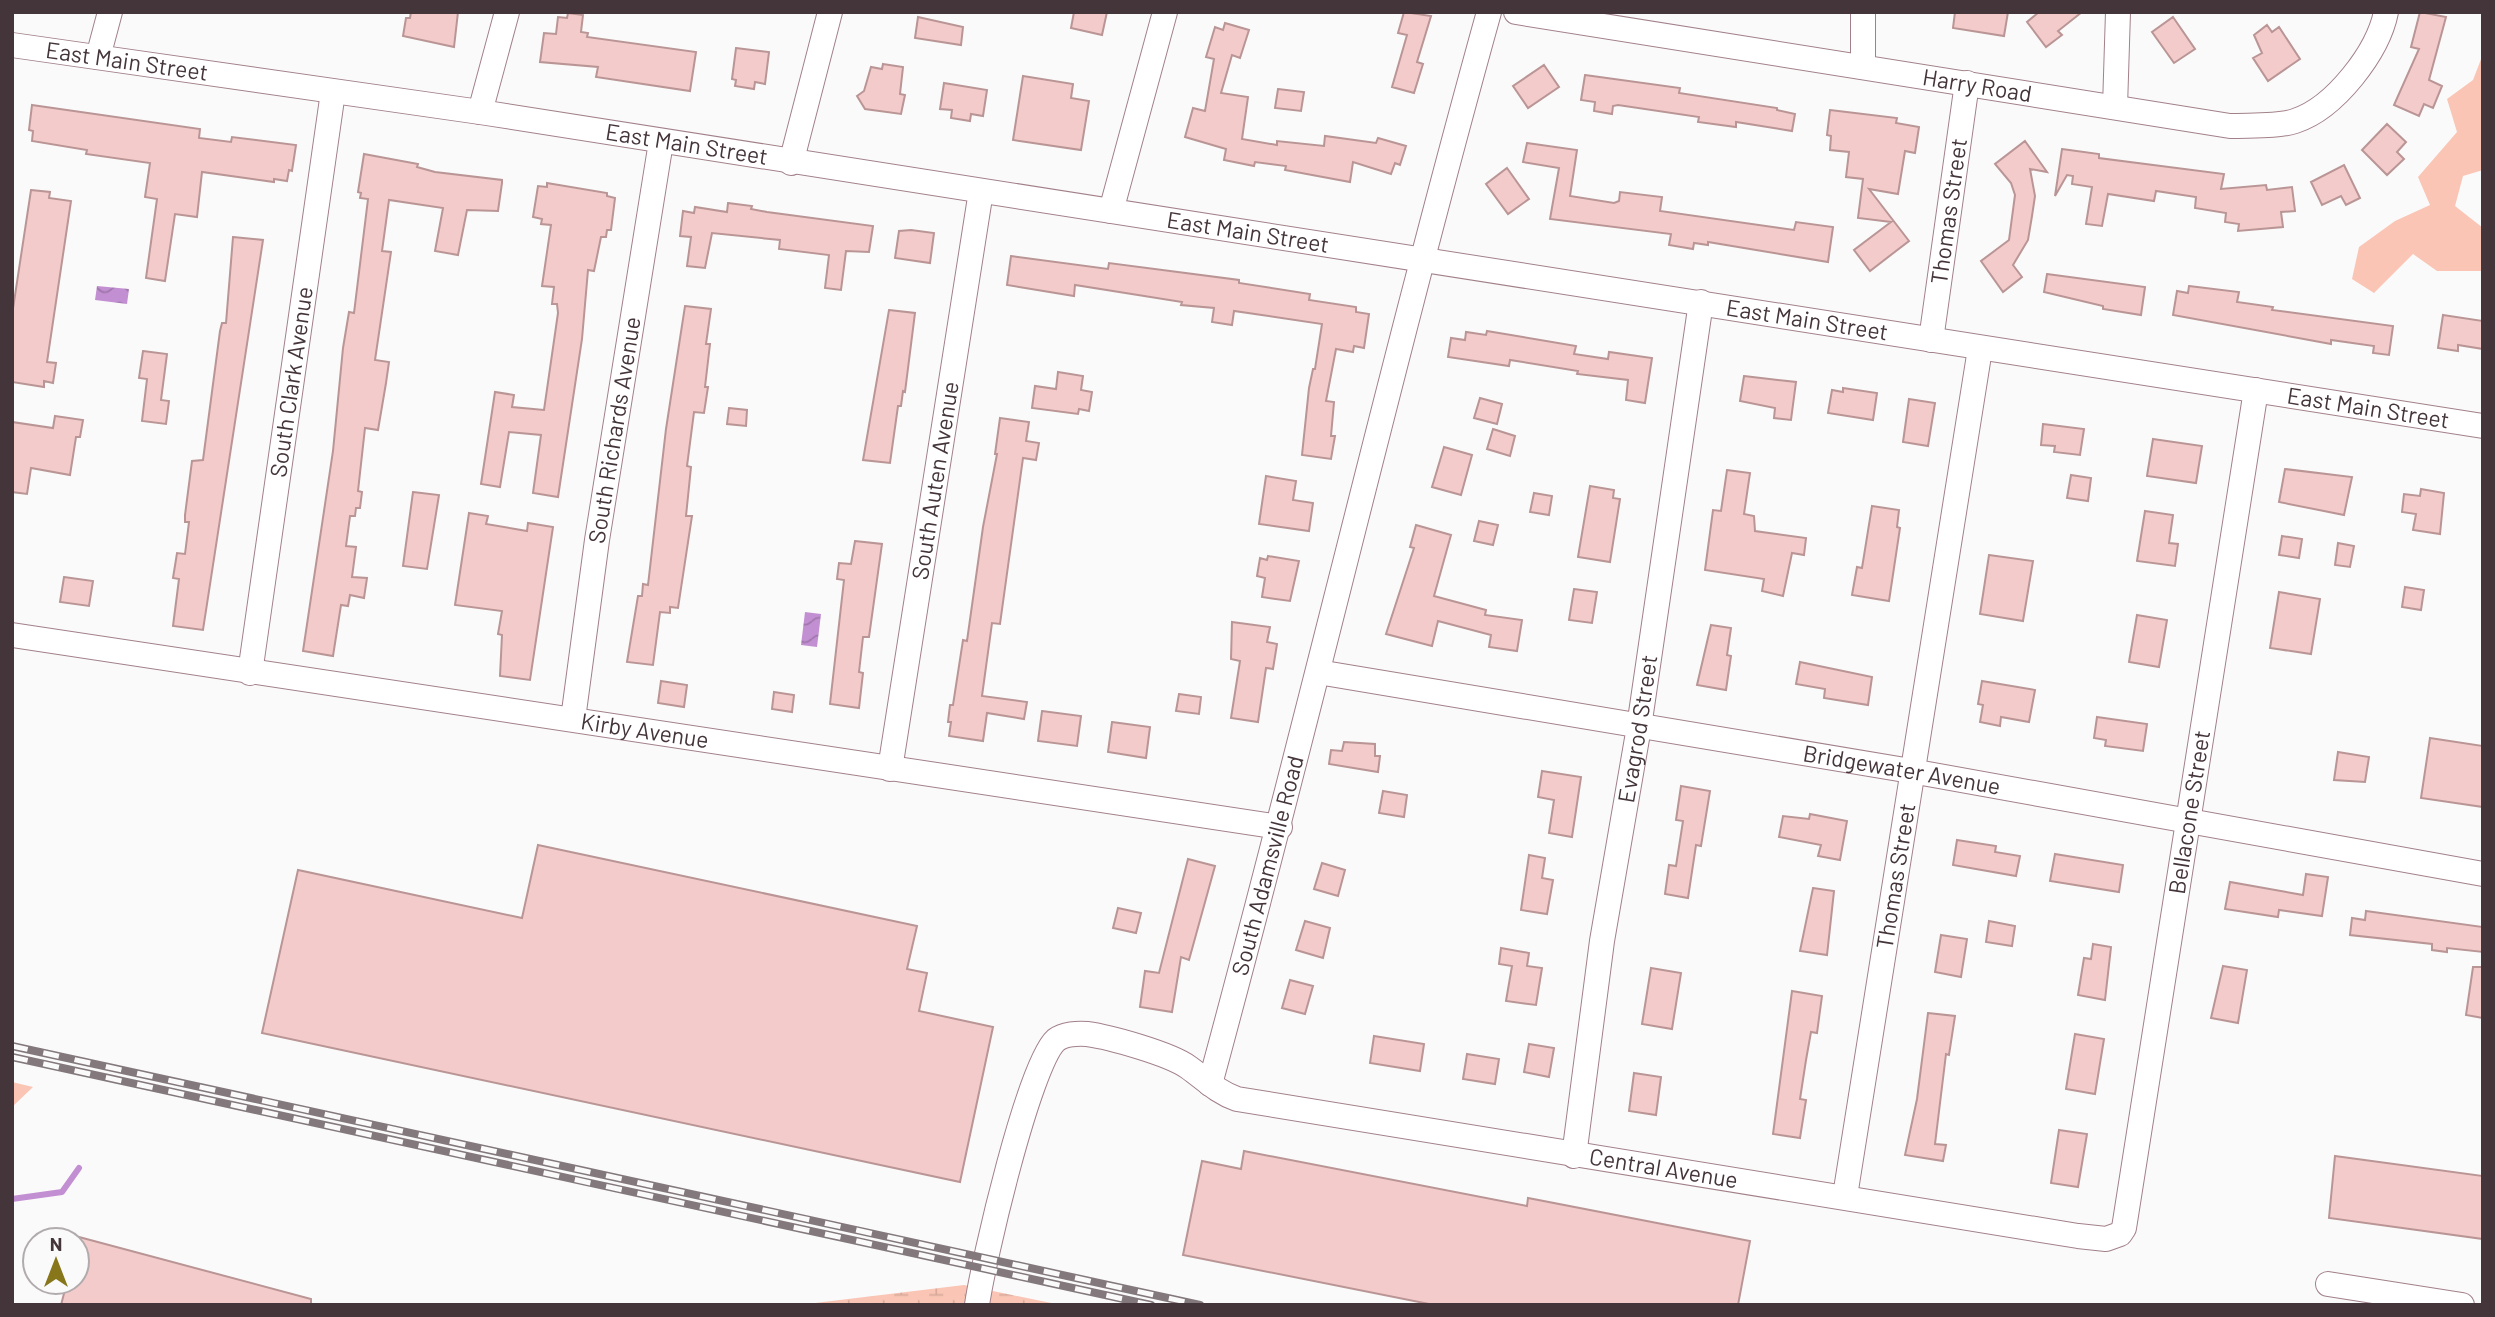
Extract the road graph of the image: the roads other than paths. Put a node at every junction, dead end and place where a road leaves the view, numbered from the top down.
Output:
1 (110, 12) edge
2 (507, 12) edge
3 (830, 12) edge
4 (1165, 12) edge
5 (1489, 12) edge
6 (1516, 12) edge
7 (1863, 12) edge
8 (2118, 12) edge
9 (2386, 12) edge
10 (13, 48) edge
11 (98, 57) junction
12 (1863, 66) junction
13 (1967, 83) junction
14 (333, 92) junction
15 (2115, 107) junction
16 (480, 113) junction
17 (661, 142) junction
18 (791, 163) junction
19 (981, 191) junction
20 (1111, 211) junction
21 (1421, 258) junction
22 (1700, 302) junction
23 (1931, 340) junction
24 (1980, 349) junction
25 (2256, 390) junction
26 (2483, 426) edge
27 (12, 635) edge
28 (1318, 671) junction
29 (250, 673) junction
30 (573, 719) junction
31 (1639, 727) junction
32 (890, 769) junction
33 (1911, 771) junction
34 (2187, 822) junction
35 (1280, 827) junction
36 (2483, 874) edge
37 (1210, 1084) junction
38 (1574, 1156) junction
39 (1845, 1196) junction
40 (2120, 1234) joint
41 (2328, 1284) dead end
42 (977, 1305) edge
43 (2462, 1305) edge

1 - 11 street
2 - 16 street
3 - 18 street
4 - 20 street
5 - 21 street, South Adamsville Road
6 - 12 street, Harry Road
7 - 12 street
8 - 15 street
9 - 15 street, Harry Road
10 - 11 street, East Main Street
11 - 14 street, East Main Street
12 - 13 street, Harry Road
13 - 15 street, Harry Road
13 - 23 street, Thomas Street
14 - 16 street, East Main Street
14 - 29 street, South Clark Avenue
16 - 17 street, East Main Street
17 - 18 street, East Main Street
17 - 30 street, South Richards Avenue
18 - 19 street, East Main Street
19 - 20 street, East Main Street
19 - 32 street, South Auten Avenue
20 - 21 street, East Main Street
21 - 22 street, East Main Street
21 - 28 street, South Adamsville Road
22 - 23 street, East Main Street
22 - 31 street, Evagrod Street
23 - 24 street, East Main Street
24 - 25 street, East Main Street
24 - 33 street, Thomas Street
25 - 26 street, East Main Street
25 - 34 street, Bellacone Street
27 - 29 street, Kirby Avenue
28 - 31 street, Bridgewater Avenue
28 - 35 street, South Adamsville Road
29 - 30 street, Kirby Avenue
30 - 32 street, Kirby Avenue
31 - 33 street, Bridgewater Avenue
31 - 38 street, Evagrod Street
32 - 35 street, Kirby Avenue
33 - 34 street, Bridgewater Avenue
33 - 39 street, Thomas Street
34 - 36 street, Bridgewater Avenue
34 - 40 street, Bellacone Street
35 - 37 street, South Adamsville Road
37 - 38 street, Central Avenue
37 - 42 street
38 - 39 street, Central Avenue
39 - 40 street, Central Avenue
41 - 43 street

